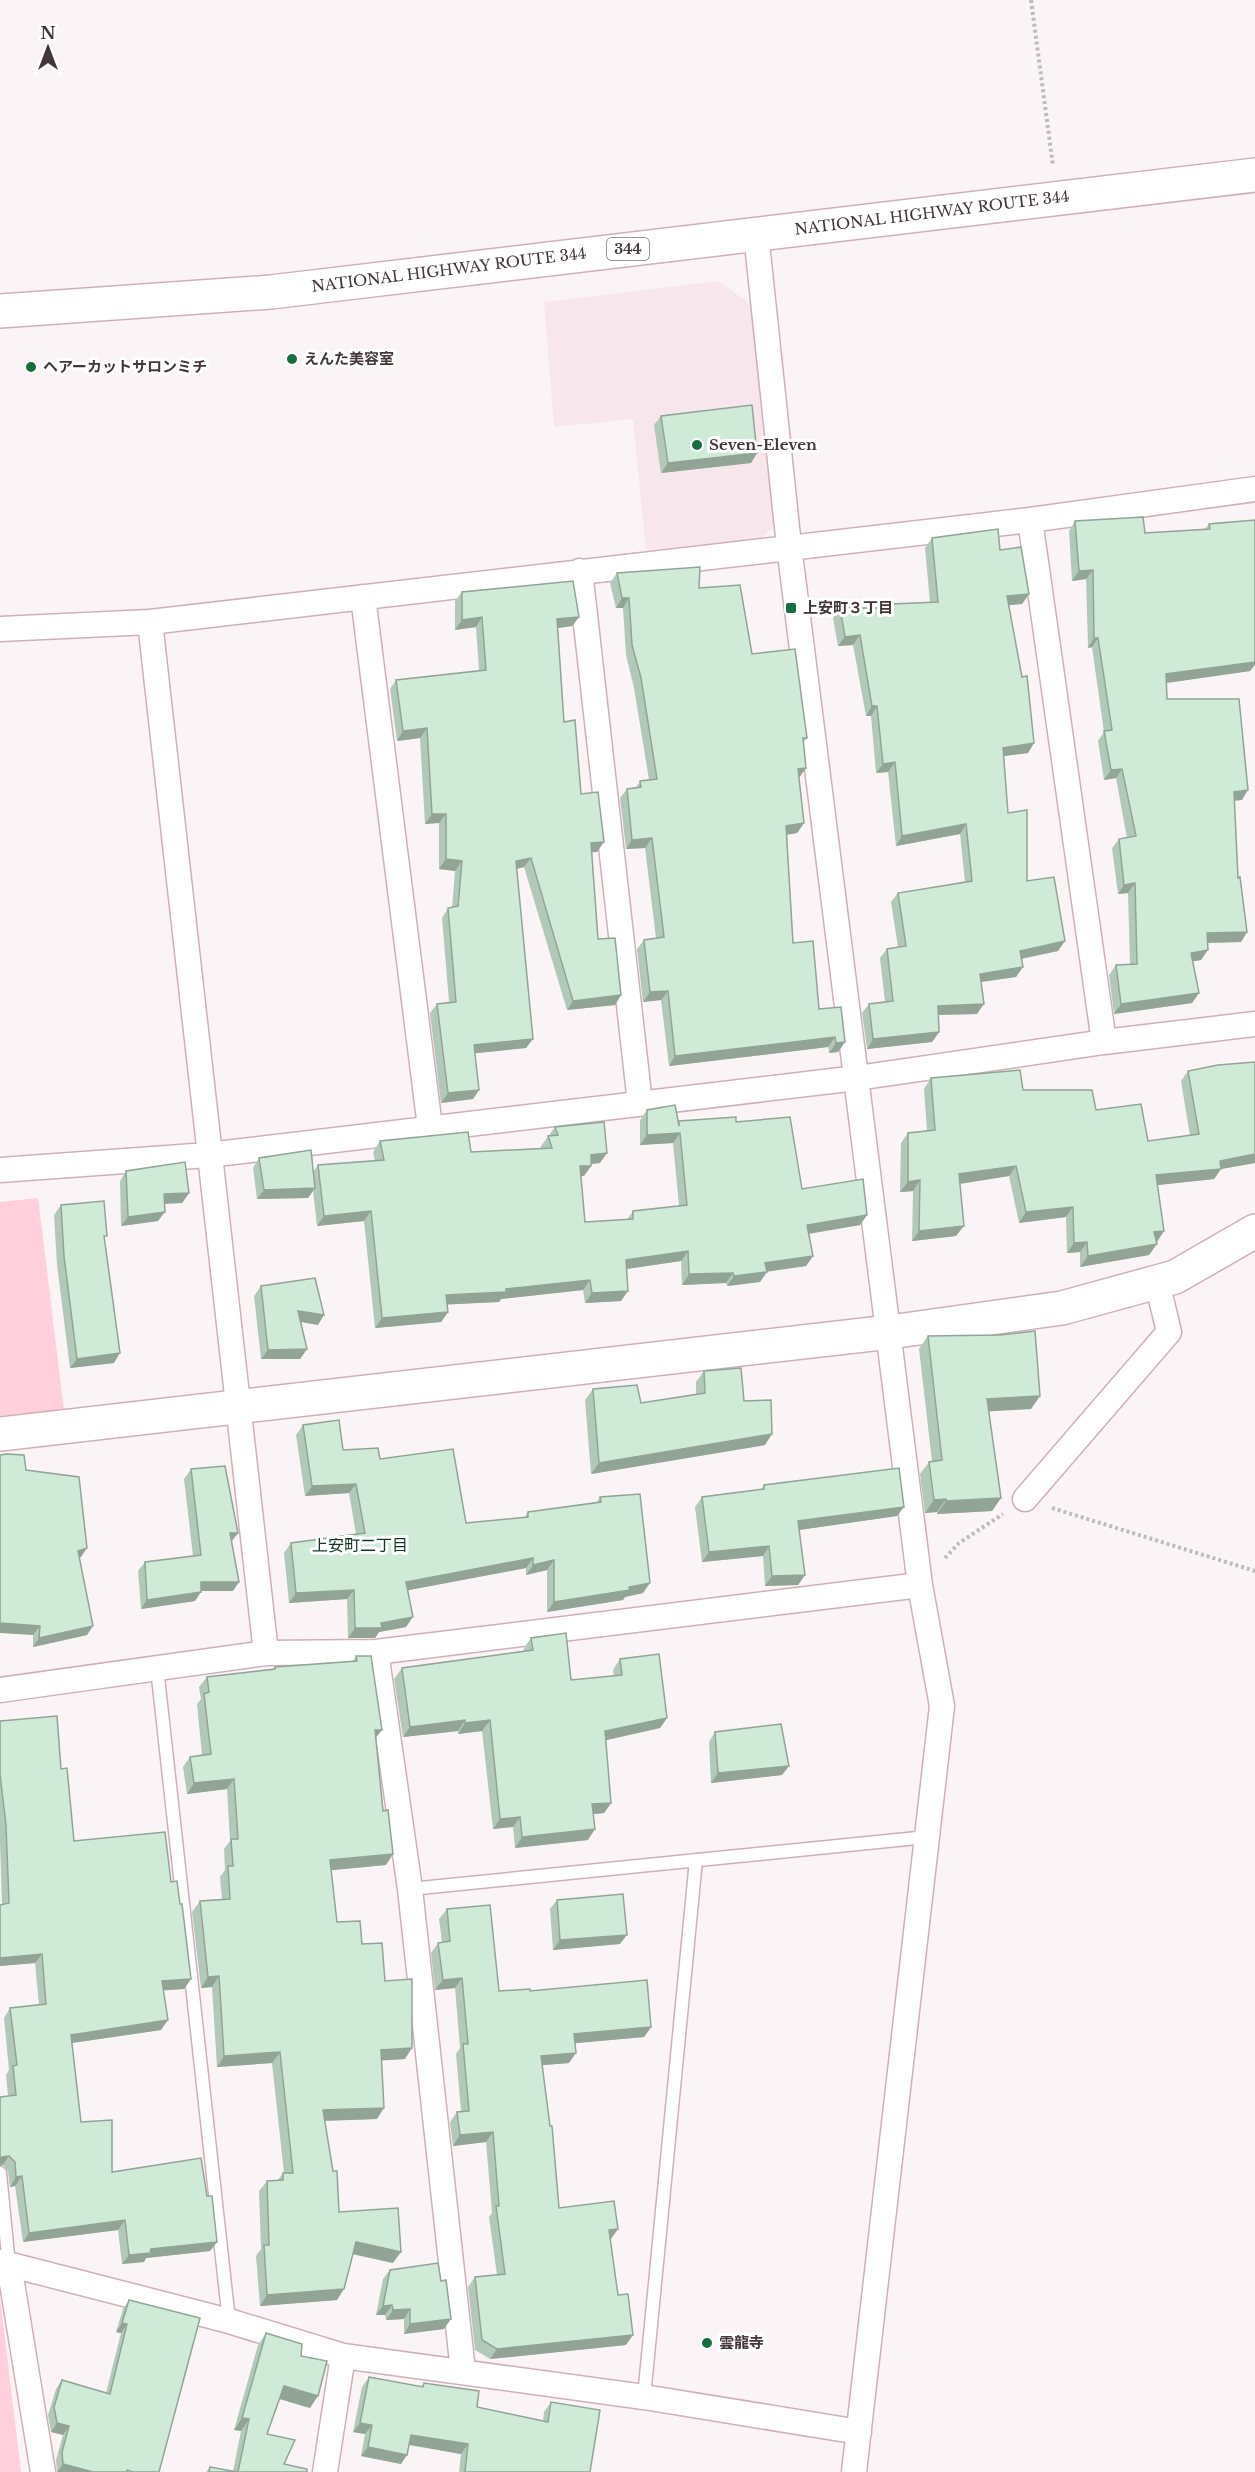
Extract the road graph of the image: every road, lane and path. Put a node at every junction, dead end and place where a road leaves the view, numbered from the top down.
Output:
1 (1031, 0) edge
2 (1255, 175) edge
3 (1058, 199) junction
4 (756, 234) junction
5 (0, 311) edge
6 (1255, 489) edge
7 (1030, 520) junction
8 (789, 546) junction
9 (580, 571) junction
10 (363, 597) junction
11 (150, 622) junction
12 (0, 629) edge
13 (1255, 1024) edge
14 (1104, 1042) junction
15 (857, 1078) junction
16 (640, 1103) junction
17 (430, 1127) junction
18 (208, 1155) junction
19 (0, 1170) edge
20 (1255, 1231) edge
21 (1157, 1282) junction
22 (890, 1332) junction
23 (238, 1407) junction
24 (0, 1434) edge
25 (1025, 1499) junction
26 (1255, 1571) edge
27 (920, 1585) junction
28 (376, 1652) junction
29 (266, 1653) junction
30 (157, 1668) junction
31 (0, 1690) edge
32 (927, 1837) junction
33 (696, 1860) junction
34 (410, 1889) junction
35 (0, 2174) edge
36 (5, 2264) edge
37 (229, 2321) junction
38 (343, 2356) junction
39 (463, 2371) junction
40 (644, 2397) junction
41 (859, 2432) junction
42 (43, 2472) edge
43 (324, 2472) edge
44 (854, 2472) edge

1 - 3 path
2 - 3 main road, NATIONAL HIGHWAY ROUTE 344 / 344
3 - 4 main road, NATIONAL HIGHWAY ROUTE 344 / 344
4 - 5 main road, NATIONAL HIGHWAY ROUTE 344 / 344
4 - 8 street
6 - 7 street
7 - 8 street
7 - 14 street
8 - 9 street
8 - 15 street
9 - 10 street
9 - 16 street
10 - 11 street
10 - 17 street
11 - 12 street
11 - 18 street
13 - 14 street
14 - 15 street
15 - 16 street
15 - 22 street
16 - 17 street
17 - 18 street
18 - 19 street
18 - 23 street
20 - 21 main road
21 - 22 main road
21 - 25 street
22 - 23 main road
22 - 27 street
23 - 24 main road
23 - 29 street
25 - 26 path
25 - 27 path
27 - 28 street
27 - 32 street
28 - 29 street
28 - 34 street
29 - 30 street
30 - 31 street
30 - 37 lane
32 - 33 lane
32 - 41 street
33 - 34 lane
33 - 40 lane
34 - 39 street
35 - 36 lane
36 - 37 street
36 - 42 street
37 - 38 street
38 - 39 street
38 - 43 street
39 - 40 street
40 - 41 street
41 - 44 street

